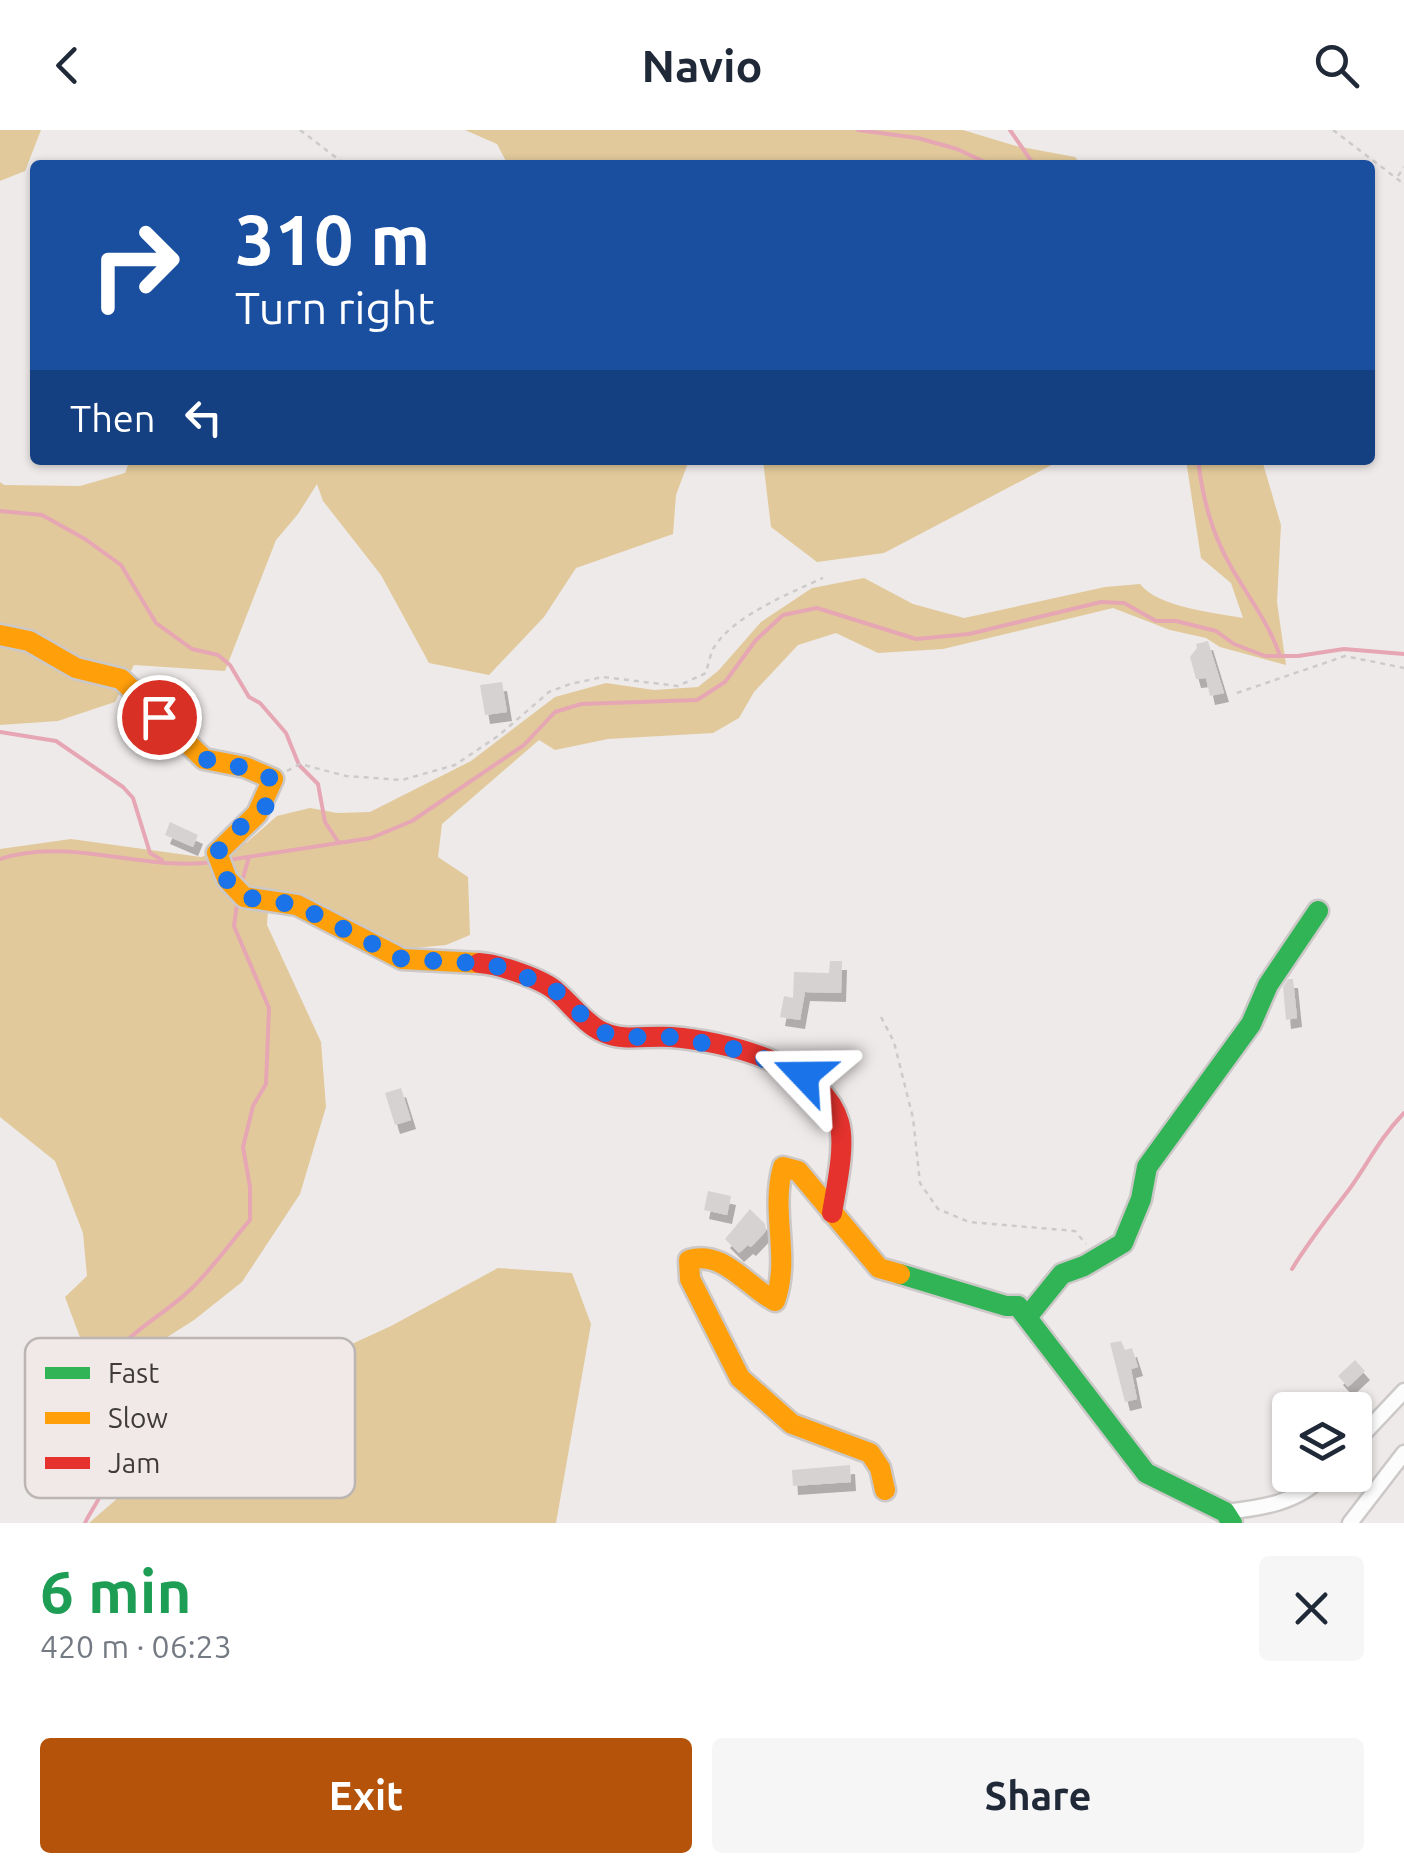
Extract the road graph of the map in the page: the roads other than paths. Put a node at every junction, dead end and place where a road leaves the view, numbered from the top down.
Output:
1 (0, 635) edge
2 (1318, 911) dead end
3 (832, 1213) junction
4 (1028, 1316) junction
5 (1404, 1391) edge
6 (1372, 1425) edge
7 (1404, 1454) edge
8 (885, 1490) dead end
9 (1301, 1492) edge
10 (1228, 1518) edge
11 (1350, 1523) edge

1 - 3 street
2 - 4 street
3 - 4 street
3 - 8 street
4 - 10 street
5 - 6 street
7 - 11 street
9 - 10 street

